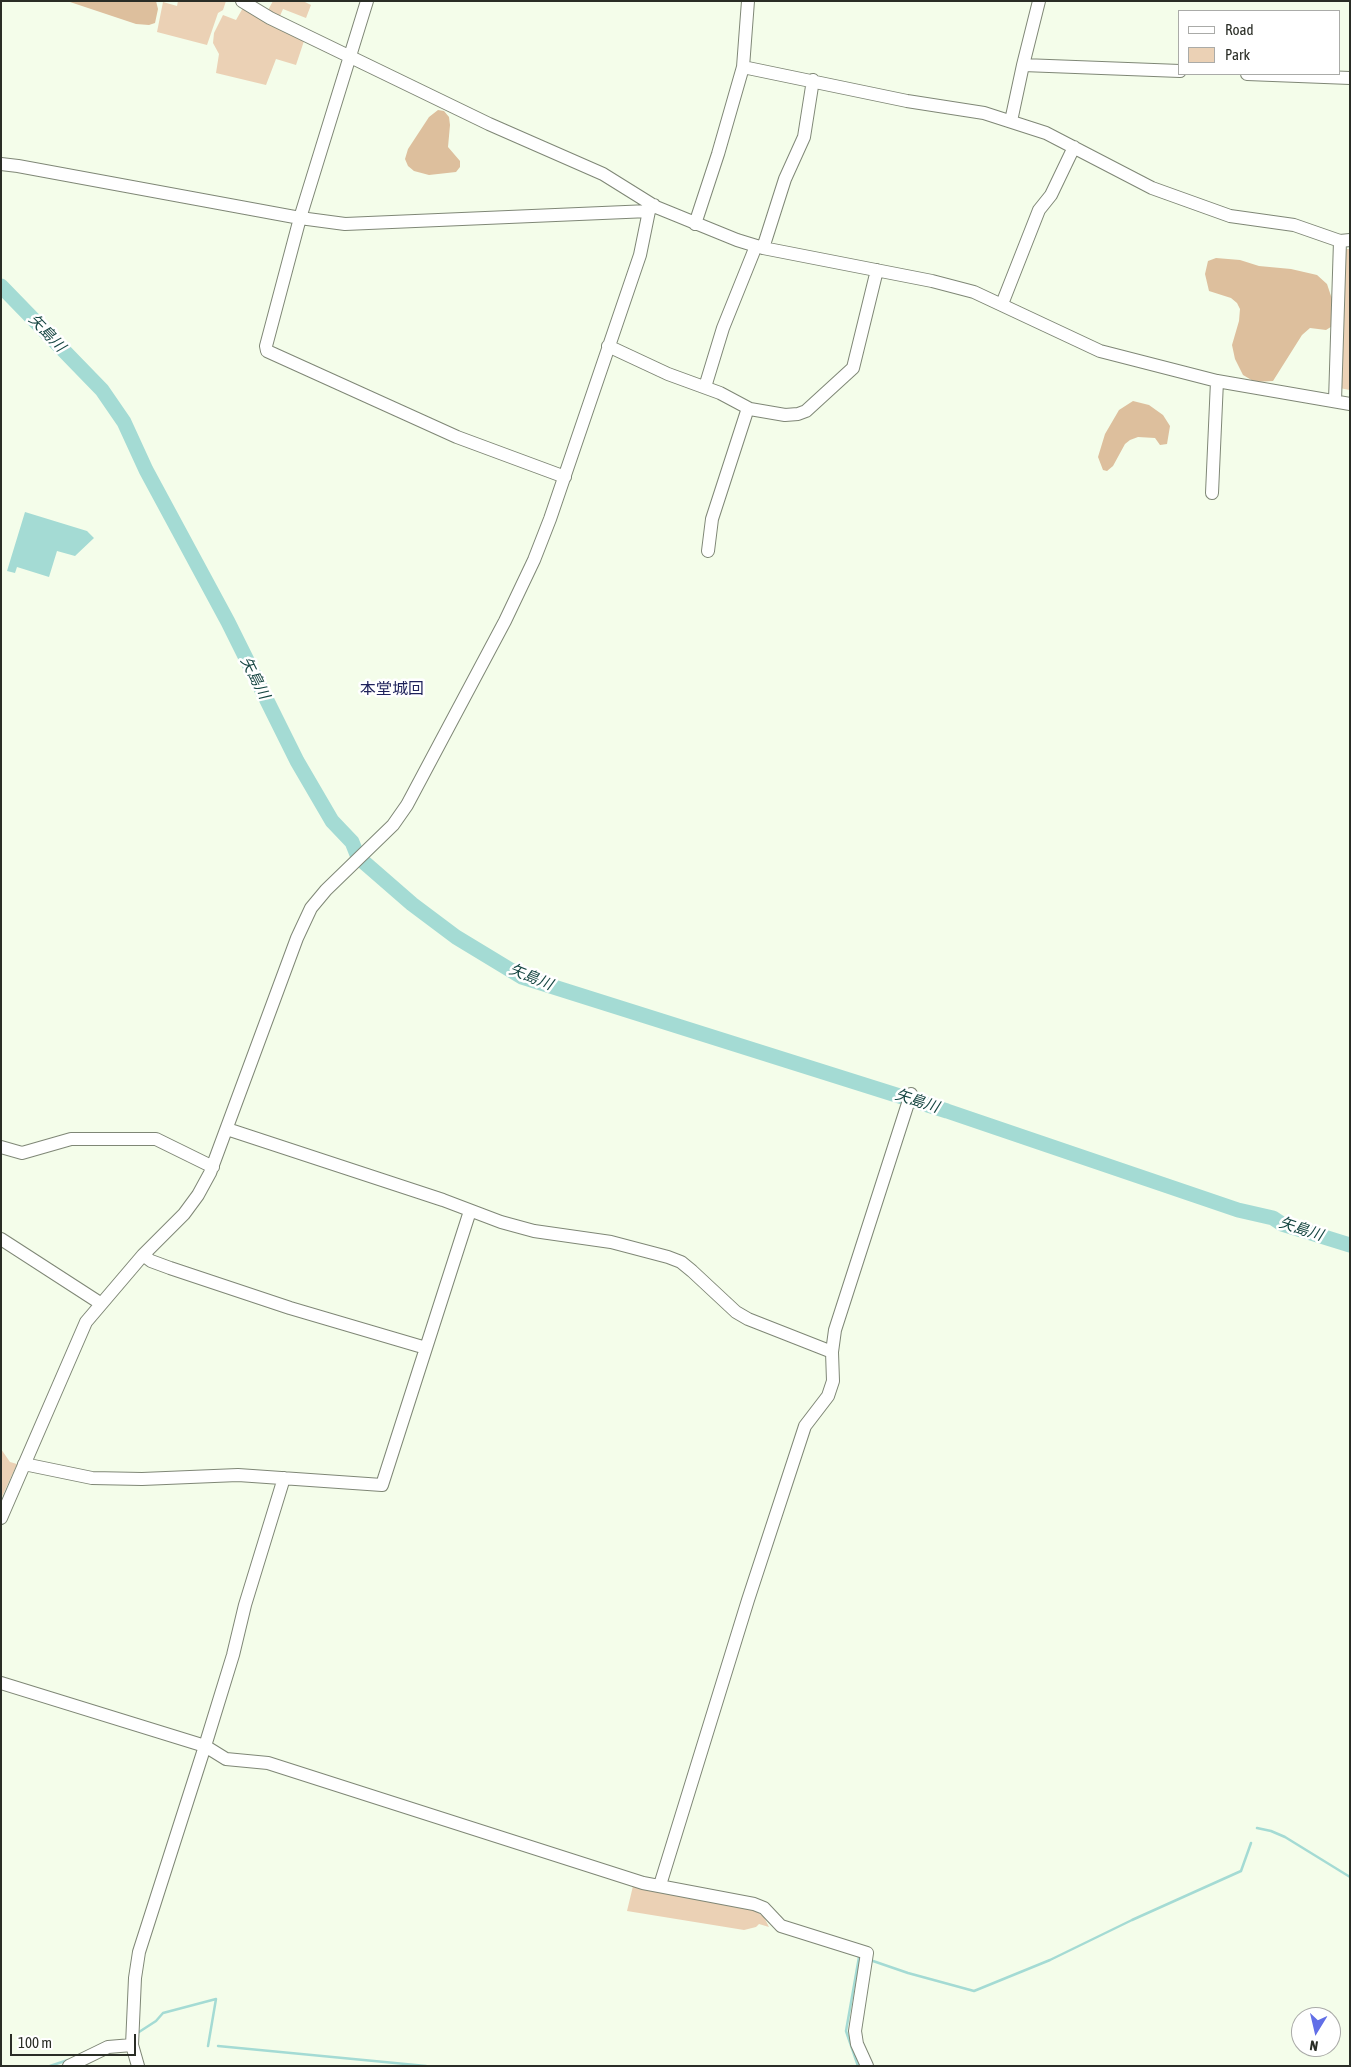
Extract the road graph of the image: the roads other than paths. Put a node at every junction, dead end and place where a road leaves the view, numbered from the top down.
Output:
1 (242, 1) edge
2 (366, 1) edge
3 (748, 1) edge
4 (1039, 1) edge
5 (351, 57) junction
6 (1022, 65) junction
7 (743, 67) junction
8 (1178, 71) edge
9 (1273, 75) edge
10 (1350, 78) edge
11 (814, 80) junction
12 (1011, 120) junction
13 (1074, 147) junction
14 (1, 164) edge
15 (651, 208) junction
16 (300, 218) junction
17 (695, 224) junction
18 (1345, 241) edge
19 (760, 247) junction
20 (877, 270) junction
21 (1002, 304) junction
22 (608, 346) junction
23 (1217, 381) junction
24 (705, 387) junction
25 (1335, 401) junction
26 (1350, 404) edge
27 (748, 408) junction
28 (565, 477) junction
29 (1212, 493) dead end
30 (708, 552) dead end
31 (911, 1094) dead end
32 (227, 1129) junction
33 (1, 1147) edge
34 (213, 1167) junction
35 (470, 1211) junction
36 (1, 1239) edge
37 (143, 1255) junction
38 (100, 1303) junction
39 (426, 1348) junction
40 (832, 1352) junction
41 (24, 1464) junction
42 (284, 1478) junction
43 (1, 1518) edge
44 (1, 1682) edge
45 (205, 1746) junction
46 (660, 1886) junction
47 (132, 2045) junction
48 (69, 2066) edge
49 (138, 2066) edge
50 (867, 2066) edge

1 - 5 street
2 - 5 street
3 - 7 street
4 - 6 street
5 - 15 street
5 - 16 street
6 - 8 street
6 - 12 street
7 - 11 street
7 - 17 street
9 - 10 street
11 - 12 street
11 - 19 street
12 - 13 street
13 - 18 street
13 - 21 street
14 - 16 street
15 - 16 street
15 - 17 street
15 - 22 street
16 - 28 street
17 - 19 street
18 - 25 street
19 - 20 street
19 - 24 street
20 - 21 street
20 - 27 street
21 - 23 street
22 - 24 street
22 - 28 street
23 - 25 street
23 - 29 street
24 - 27 street
25 - 26 street
27 - 30 street
28 - 32 street
31 - 40 street
32 - 34 street
32 - 35 street
33 - 34 street
34 - 37 street
35 - 39 street
35 - 40 street
36 - 38 street
37 - 38 street
37 - 39 street
38 - 41 street
39 - 42 street
40 - 46 street
41 - 42 street
41 - 43 street
42 - 45 street
44 - 45 street
45 - 46 street
45 - 47 street
46 - 50 street
47 - 48 street
47 - 49 street

